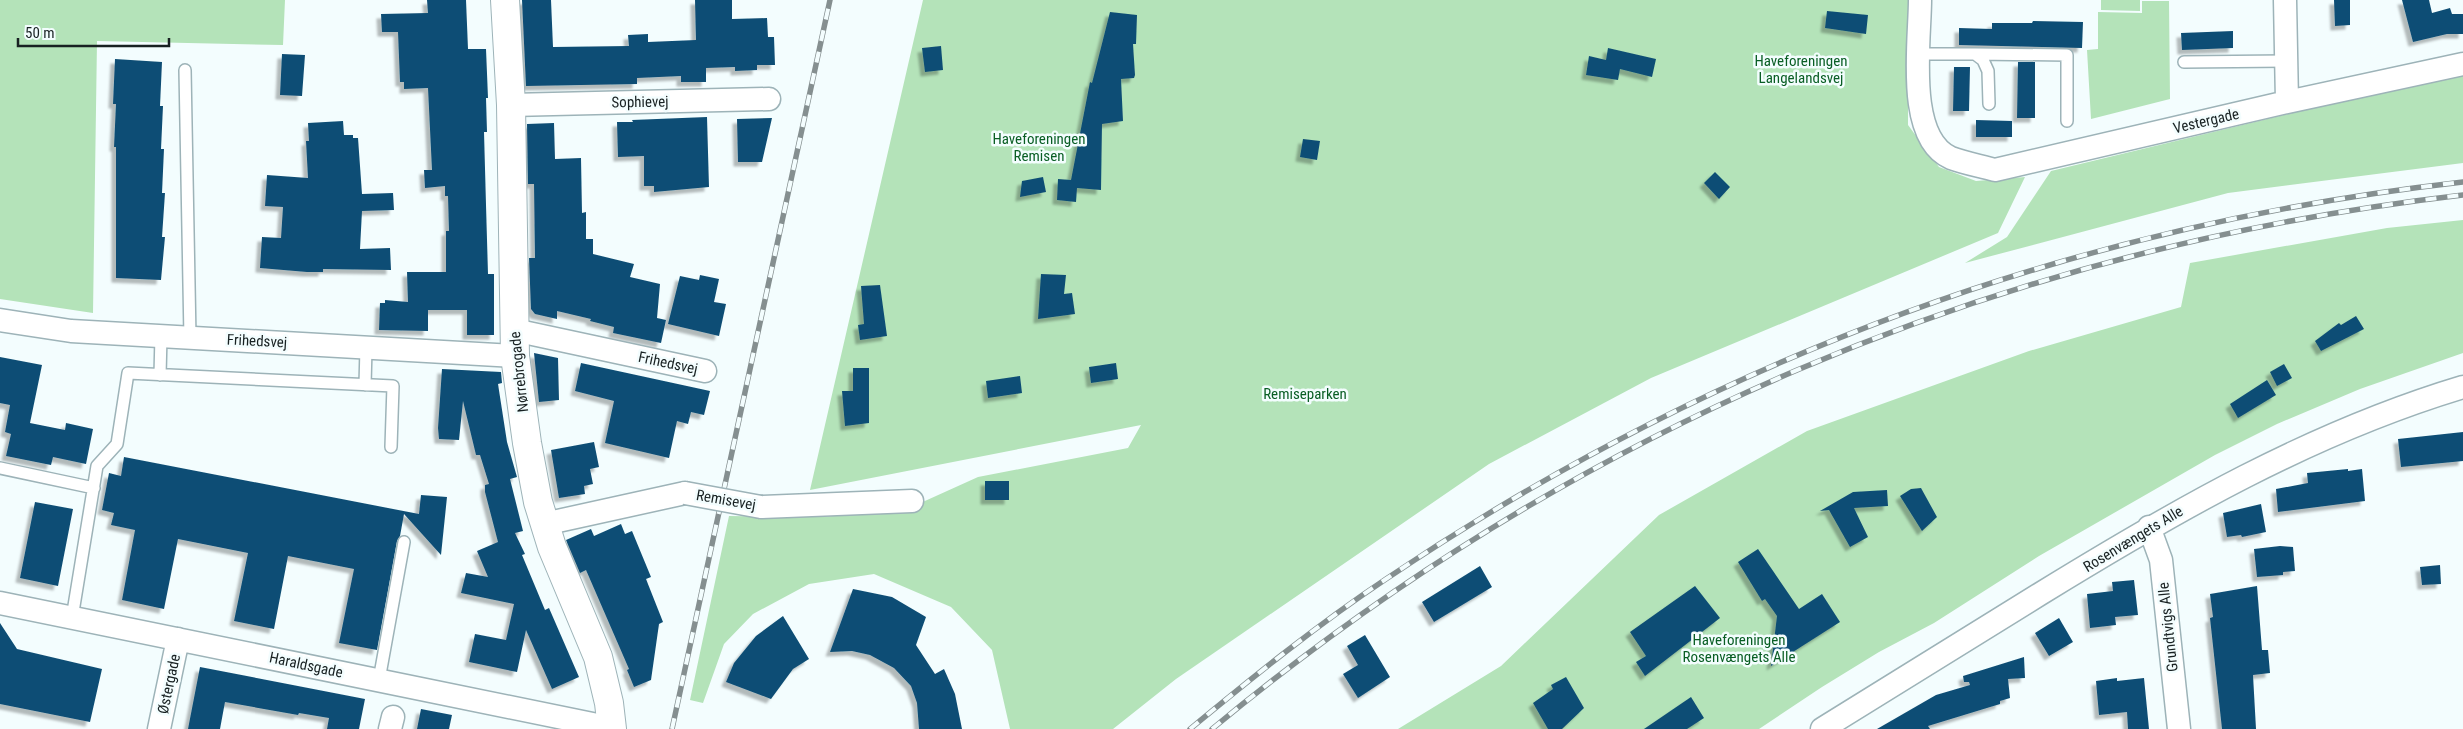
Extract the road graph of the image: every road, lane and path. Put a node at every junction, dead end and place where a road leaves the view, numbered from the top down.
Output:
1 (505, 0) edge
2 (1920, 0) edge
3 (2285, 0) edge
4 (1919, 54) junction
5 (1975, 54) junction
6 (2286, 61) junction
7 (2184, 62) dead end
8 (2463, 64) edge
9 (185, 70) dead end
10 (768, 99) dead end
11 (2287, 102) junction
12 (1989, 104) dead end
13 (511, 105) junction
14 (2067, 121) dead end
15 (0, 320) edge
16 (161, 336) junction
17 (190, 338) junction
18 (515, 343) junction
19 (366, 348) junction
20 (705, 371) dead end
21 (160, 374) junction
22 (365, 385) junction
23 (2463, 387) edge
24 (391, 447) dead end
25 (0, 468) edge
26 (94, 488) junction
27 (912, 501) dead end
28 (544, 524) junction
29 (2149, 528) junction
30 (404, 542) dead end
31 (0, 604) edge
32 (72, 618) junction
33 (178, 639) junction
34 (379, 680) junction
35 (159, 729) edge
36 (614, 729) edge
37 (1822, 729) edge
38 (2179, 729) edge

1 - 13 street, Nørrebrogade
2 - 4 street
3 - 6 street
4 - 5 lane
4 - 11 street, Vestergade
5 - 12 lane
5 - 14 lane
6 - 7 lane
6 - 11 street
8 - 11 street, Vestergade
9 - 17 lane
10 - 13 street, Sophievej
13 - 18 street, Nørrebrogade
15 - 16 street, Frihedsvej
16 - 17 street, Frihedsvej
16 - 21 lane
17 - 19 street, Frihedsvej
18 - 19 street, Frihedsvej
18 - 20 street, Frihedsvej
18 - 28 street, Nørrebrogade
19 - 22 lane
21 - 22 lane
21 - 26 lane
22 - 24 lane
23 - 29 street, Rosenvængets Alle
25 - 26 lane
26 - 32 lane
27 - 28 street, Remisevej, bridge
28 - 36 street, Nørrebrogade
29 - 37 street, Rosenvængets Alle
29 - 38 street, Grundtvigs Alle
30 - 34 lane
31 - 32 street, Haraldsgade
32 - 33 street, Haraldsgade
33 - 34 street, Haraldsgade
33 - 35 street, Østergade
34 - 36 street, Haraldsgade

